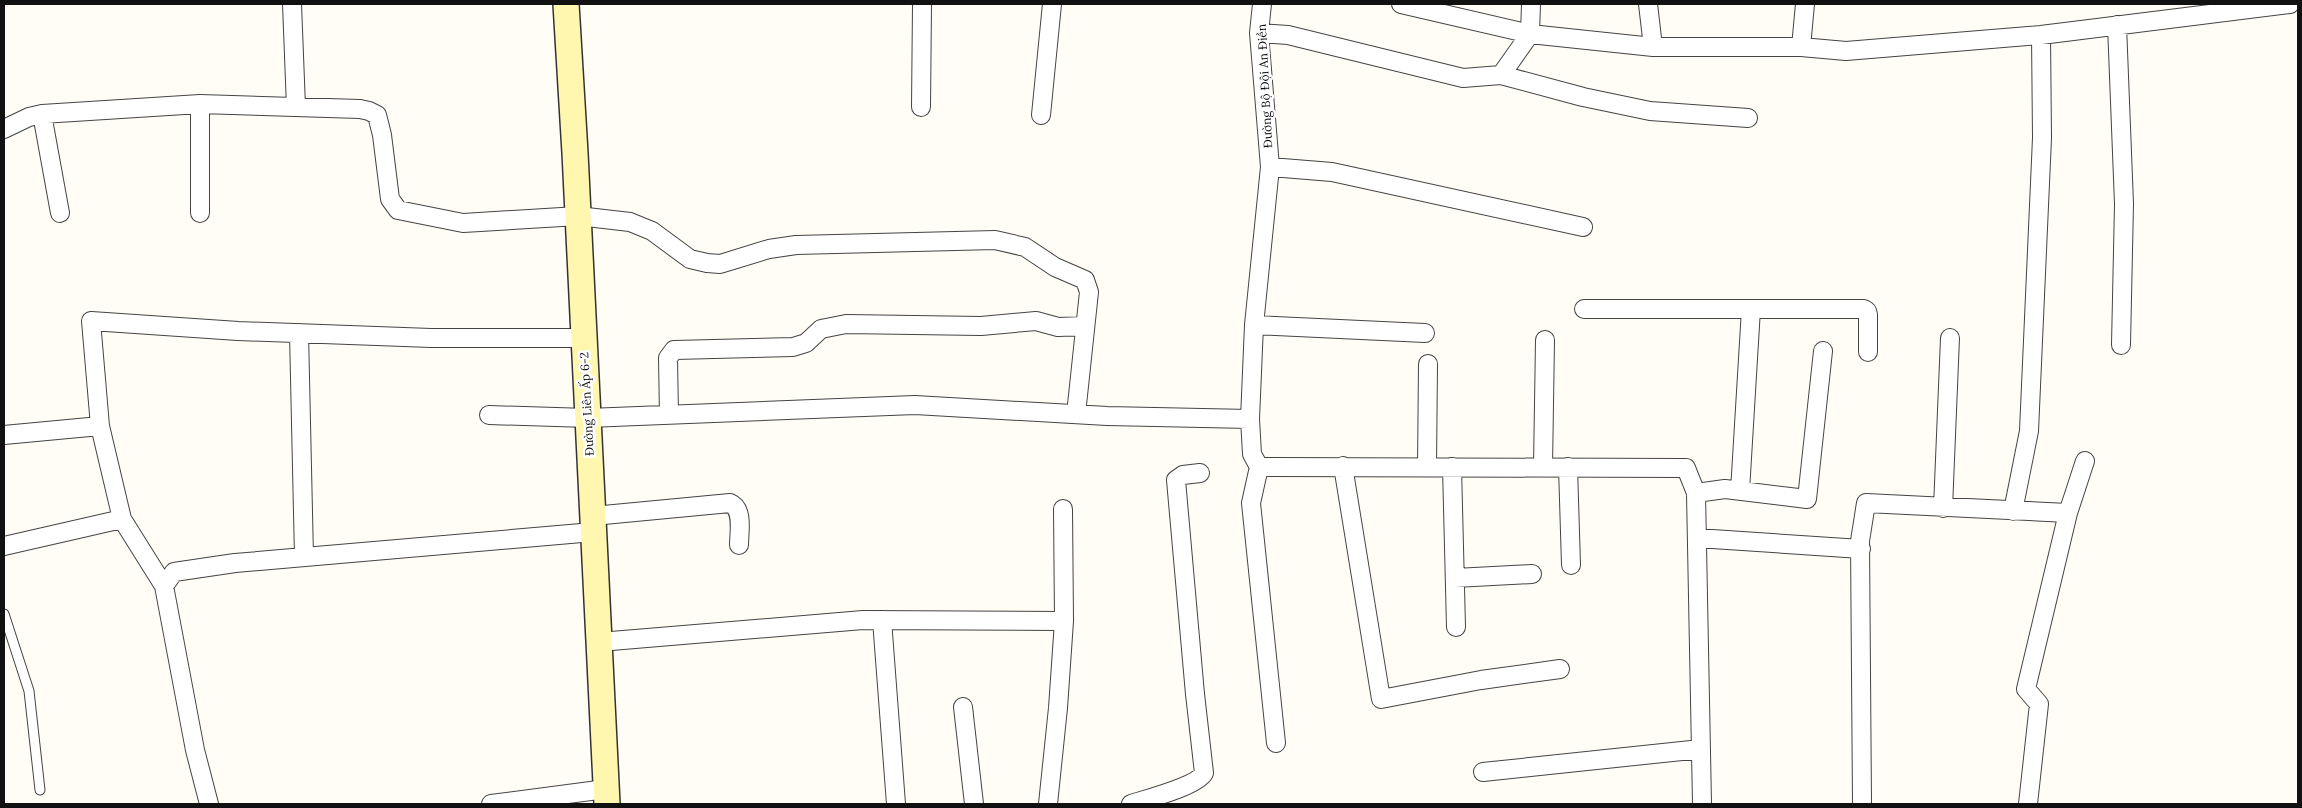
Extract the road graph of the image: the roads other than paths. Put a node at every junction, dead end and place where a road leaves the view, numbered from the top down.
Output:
1 (292, 4) edge
2 (566, 4) edge
3 (922, 4) edge
4 (1052, 4) edge
5 (1262, 4) edge
6 (1531, 4) edge
7 (1648, 4) edge
8 (1804, 4) edge
9 (2290, 4) edge
10 (1411, 5) edge
11 (2117, 25) junction
12 (1259, 33) junction
13 (1530, 34) junction
14 (2041, 35) junction
15 (1653, 47) junction
16 (1801, 47) junction
17 (1501, 75) junction
18 (200, 104) junction
19 (296, 107) junction
20 (921, 107) dead end
21 (42, 114) junction
22 (1041, 115) dead end
23 (1748, 118) dead end
24 (4, 129) edge
25 (1270, 167) junction
26 (60, 213) dead end
27 (200, 213) dead end
28 (578, 216) junction
29 (1583, 227) dead end
30 (1584, 309) dead end
31 (1751, 309) junction
32 (1254, 325) junction
33 (1084, 326) junction
34 (1424, 333) dead end
35 (299, 334) junction
36 (584, 338) junction
37 (1950, 338) dead end
38 (1545, 340) dead end
39 (2121, 345) dead end
40 (1823, 351) dead end
41 (1868, 352) dead end
42 (1428, 364) dead end
43 (1076, 414) junction
44 (489, 415) dead end
45 (669, 415) junction
46 (588, 418) junction
47 (1250, 419) junction
48 (100, 426) junction
49 (4, 435) edge
50 (2085, 460) dead end
51 (1343, 466) junction
52 (1427, 466) junction
53 (1259, 467) junction
54 (1452, 467) junction
55 (1543, 467) junction
56 (1568, 467) junction
57 (1200, 473) dead end
58 (1740, 491) junction
59 (1696, 493) junction
60 (1942, 508) junction
61 (1063, 509) dead end
62 (2013, 511) junction
63 (2068, 513) junction
64 (122, 520) junction
65 (593, 524) junction
66 (1697, 538) junction
67 (739, 545) dead end
68 (4, 546) edge
69 (1861, 549) junction
70 (304, 557) junction
71 (1571, 565) dead end
72 (1532, 574) dead end
73 (1455, 578) junction
74 (164, 586) junction
75 (4, 614) edge
76 (882, 620) junction
77 (1064, 621) junction
78 (1456, 627) dead end
79 (599, 642) junction
80 (1560, 669) dead end
81 (963, 706) dead end
82 (1276, 743) dead end
83 (1701, 749) junction
84 (1483, 772) dead end
85 (40, 790) dead end
86 (606, 797) edge
87 (209, 804) edge
88 (490, 804) edge
89 (896, 804) edge
90 (974, 804) edge
91 (1048, 804) edge
92 (1131, 804) edge
93 (1702, 804) edge
94 (1862, 804) edge
95 (2028, 804) edge

1 - 19 street
2 - 28 street, Đường Liên Ấp 6-2
3 - 20 street
4 - 22 street
5 - 12 street, Đường Bộ Đội An Điền
6 - 13 street
7 - 15 street
8 - 16 street
9 - 11 street
10 - 13 street
11 - 14 street
11 - 39 street
12 - 17 street
12 - 25 street, Đường Bộ Đội An Điền
13 - 15 street
13 - 17 street
14 - 16 street
14 - 62 street
15 - 16 street
17 - 23 street
18 - 19 street
18 - 21 street
18 - 27 street
19 - 28 street
21 - 24 street
21 - 26 street
25 - 29 street
25 - 32 street, Đường Bộ Đội An Điền
28 - 33 street
28 - 36 street, Đường Liên Ấp 6-2
30 - 31 street
31 - 41 street
31 - 58 street
32 - 34 street
32 - 47 street, Đường Bộ Đội An Điền
33 - 43 street
33 - 45 street
35 - 36 street
35 - 48 street
35 - 70 street
36 - 46 street, Đường Liên Ấp 6-2
37 - 60 street
38 - 55 street
40 - 58 street
42 - 52 street
43 - 45 street
43 - 47 street
44 - 46 street
45 - 46 street
46 - 65 street, Đường Liên Ấp 6-2
47 - 53 street, Đường Bộ Đội An Điền
48 - 49 street
48 - 64 street
50 - 63 street
51 - 52 street
51 - 53 street
51 - 80 street
52 - 54 street
53 - 82 street
54 - 55 street
54 - 73 street
55 - 56 street
56 - 59 street
56 - 71 street
57 - 92 street
58 - 59 street
59 - 66 street
60 - 62 street
60 - 69 street
61 - 77 street
62 - 63 street
63 - 95 street
64 - 68 street
64 - 74 street
65 - 67 street
65 - 70 street
65 - 79 street, Đường Liên Ấp 6-2
66 - 69 street
66 - 83 street
69 - 94 street
70 - 74 street
72 - 73 street
73 - 78 street
74 - 87 street
75 - 85 lane
76 - 77 street
76 - 79 street
76 - 89 street
77 - 91 street
79 - 86 street, Đường Liên Ấp 6-2
81 - 90 street
83 - 84 street
83 - 93 street
86 - 88 street

